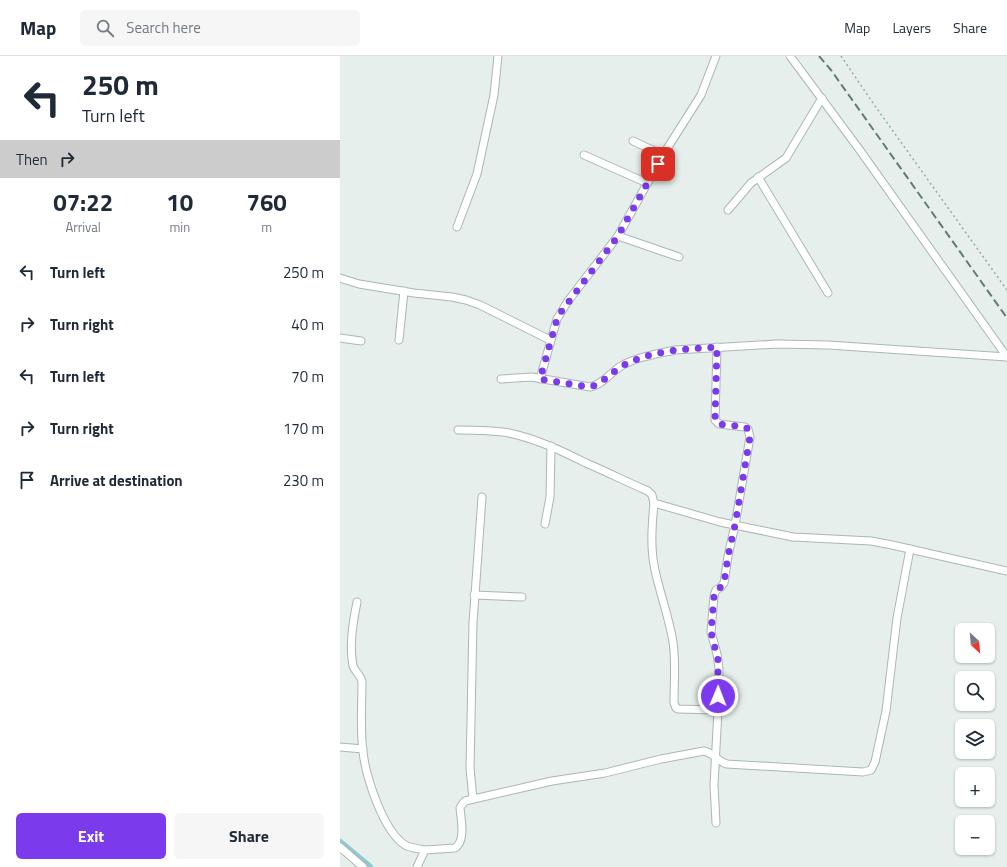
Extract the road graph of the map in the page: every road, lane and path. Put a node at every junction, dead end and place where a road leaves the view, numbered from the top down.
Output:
1 (498, 56) edge
2 (716, 56) edge
3 (790, 56) edge
4 (841, 56) edge
5 (822, 98) junction
6 (633, 141) dead end
7 (663, 154) junction
8 (584, 155) dead end
9 (758, 177) junction
10 (647, 183) junction
11 (728, 210) dead end
12 (457, 227) dead end
13 (618, 236) junction
14 (679, 257) dead end
15 (340, 278) edge
16 (1007, 290) edge
17 (404, 291) junction
18 (828, 292) dead end
19 (340, 338) edge
20 (361, 340) dead end
21 (399, 340) dead end
22 (550, 340) junction
23 (717, 347) junction
24 (501, 379) dead end
25 (540, 379) junction
26 (458, 430) dead end
27 (551, 446) junction
28 (482, 497) dead end
29 (654, 503) junction
30 (545, 524) dead end
31 (735, 525) junction
32 (910, 549) junction
33 (1007, 571) edge
34 (474, 596) junction
35 (522, 596) dead end
36 (358, 602) dead end
37 (718, 710) junction
38 (340, 747) edge
39 (363, 749) junction
40 (715, 756) junction
41 (473, 799) junction
42 (716, 824) dead end
43 (340, 847) edge
44 (425, 850) junction
45 (363, 867) edge
46 (417, 867) edge

1 - 12 street
2 - 7 street
3 - 5 street
4 - 16 path
5 - 9 street
5 - 23 street
6 - 7 street
7 - 10 street
8 - 10 street
9 - 11 street
9 - 18 street
10 - 13 street
13 - 14 street
13 - 22 street
15 - 17 street
17 - 21 street
17 - 22 street
19 - 20 street
22 - 25 street
23 - 25 street
23 - 31 street
24 - 25 street
26 - 27 street
27 - 29 street
27 - 30 street
28 - 34 street
29 - 31 street
29 - 37 street
31 - 32 street
31 - 37 street
32 - 33 street
32 - 40 street
34 - 35 street
34 - 41 street
36 - 39 street
37 - 40 street
38 - 39 street
39 - 44 street
40 - 41 street
40 - 42 street
41 - 44 street
43 - 45 street
44 - 46 street

